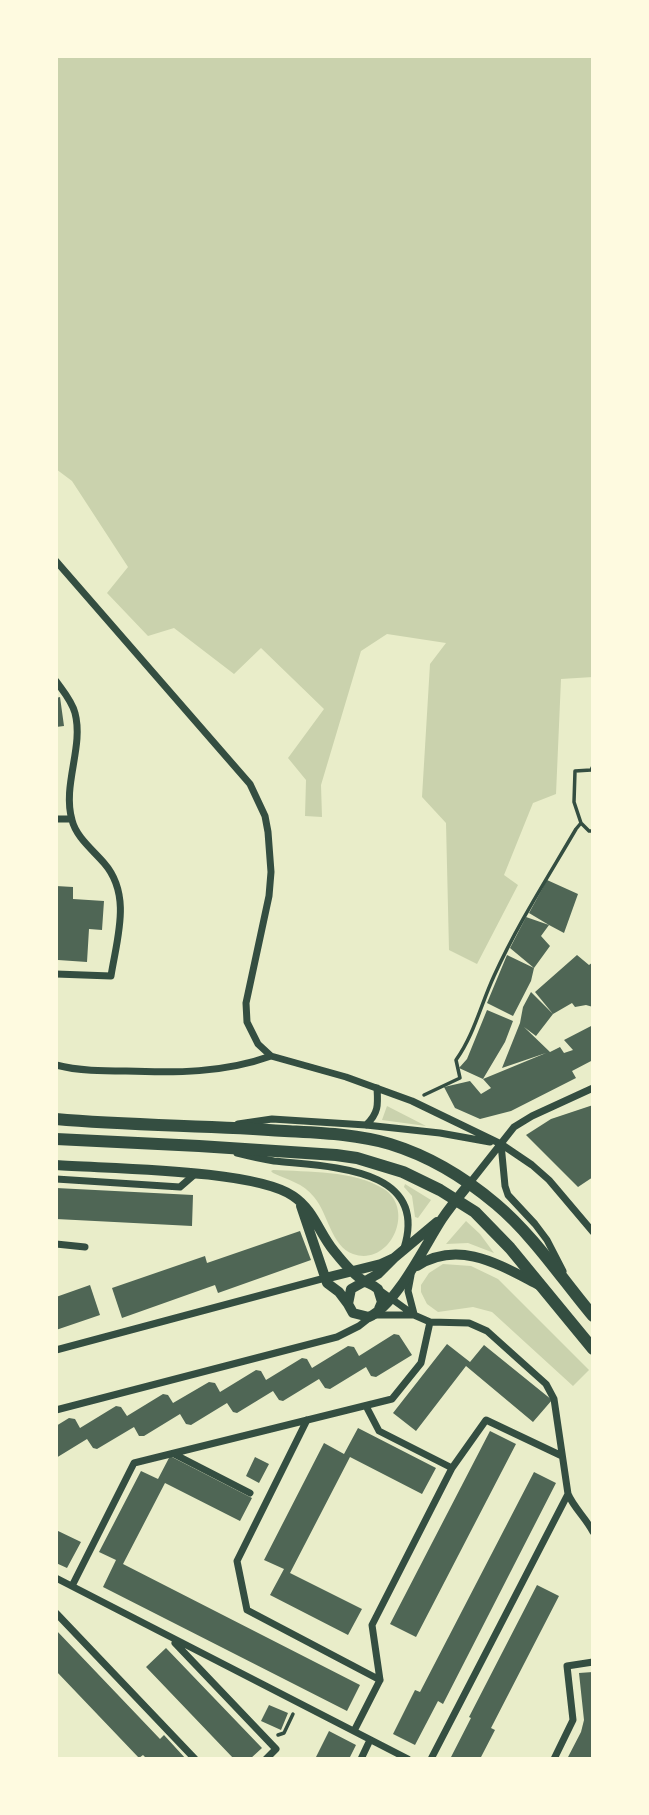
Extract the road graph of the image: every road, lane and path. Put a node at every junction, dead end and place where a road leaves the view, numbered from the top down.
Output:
1 (56, 561) edge
2 (56, 681) edge
3 (593, 766) edge
4 (56, 819) edge
5 (71, 819) junction
6 (581, 824) junction
7 (593, 831) edge
8 (56, 974) edge
9 (271, 1056) junction
10 (56, 1065) edge
11 (377, 1088) junction
12 (593, 1088) edge
13 (412, 1101) junction
14 (56, 1119) edge
15 (366, 1125) junction
16 (222, 1126) junction
17 (56, 1139) edge
18 (501, 1144) junction
19 (199, 1146) junction
20 (56, 1165) edge
21 (195, 1174) junction
22 (56, 1179) edge
23 (469, 1184) junction
24 (299, 1200) junction
25 (456, 1200) junction
26 (442, 1219) junction
27 (593, 1232) edge
28 (56, 1244) edge
29 (85, 1247) dead end
30 (404, 1248) junction
31 (394, 1258) junction
32 (415, 1267) junction
33 (353, 1272) junction
34 (325, 1278) junction
35 (365, 1282) junction
36 (540, 1286) junction
37 (378, 1289) junction
38 (575, 1295) junction
39 (390, 1297) junction
40 (348, 1304) junction
41 (376, 1312) junction
42 (414, 1315) junction
43 (593, 1316) edge
44 (429, 1322) junction
45 (593, 1349) edge
46 (56, 1350) edge
47 (366, 1406) junction
48 (56, 1410) edge
49 (307, 1420) junction
50 (173, 1453) junction
51 (562, 1456) junction
52 (452, 1468) junction
53 (250, 1493) dead end
54 (568, 1494) junction
55 (591, 1522) edge
56 (593, 1532) edge
57 (56, 1578) edge
58 (72, 1586) junction
59 (56, 1613) edge
60 (170, 1637) junction
61 (593, 1662) edge
62 (380, 1679) junction
63 (298, 1702) junction
64 (354, 1731) junction
65 (267, 1740) junction
66 (370, 1740) junction
67 (195, 1759) edge
68 (266, 1759) edge
69 (361, 1759) edge
70 (408, 1759) edge
71 (431, 1759) edge
72 (554, 1759) edge

1 - 9 street
2 - 5 street
3 - 6 path
4 - 5 street
5 - 8 street
6 - 7 path
6 - 13 path
9 - 10 street
9 - 11 street
11 - 13 street
11 - 15 street
12 - 18 street
13 - 18 street
14 - 16 main road
15 - 16 street
15 - 18 street
16 - 23 main road
17 - 19 main road
18 - 23 street
18 - 27 street
18 - 38 street
19 - 25 main road
19 - 30 street
20 - 21 street
21 - 22 street
21 - 24 street
23 - 25 street
23 - 38 main road
24 - 33 street
24 - 34 street
25 - 26 street
25 - 36 main road
26 - 30 street
26 - 32 street
28 - 29 street
30 - 31 street
31 - 33 street
31 - 35 street
32 - 36 street
32 - 39 street
32 - 42 street
33 - 34 street
33 - 35 street
34 - 40 street
34 - 46 street
35 - 37 street
35 - 40 street
36 - 45 main road
37 - 39 street
37 - 41 street
38 - 43 main road
39 - 41 street
39 - 42 street
40 - 41 street
41 - 42 street
41 - 48 street
42 - 44 street
44 - 47 street
44 - 51 street
47 - 49 street
47 - 52 street
49 - 50 street
49 - 62 street
50 - 53 street
50 - 58 street
51 - 52 street
51 - 54 street
52 - 62 street
54 - 55 street
54 - 71 street
55 - 56 street
57 - 58 street
58 - 60 street
59 - 67 street
60 - 63 street
60 - 65 street
61 - 72 street
62 - 64 street
63 - 64 street
63 - 65 path
64 - 66 street
65 - 68 street
66 - 69 street
66 - 70 street

